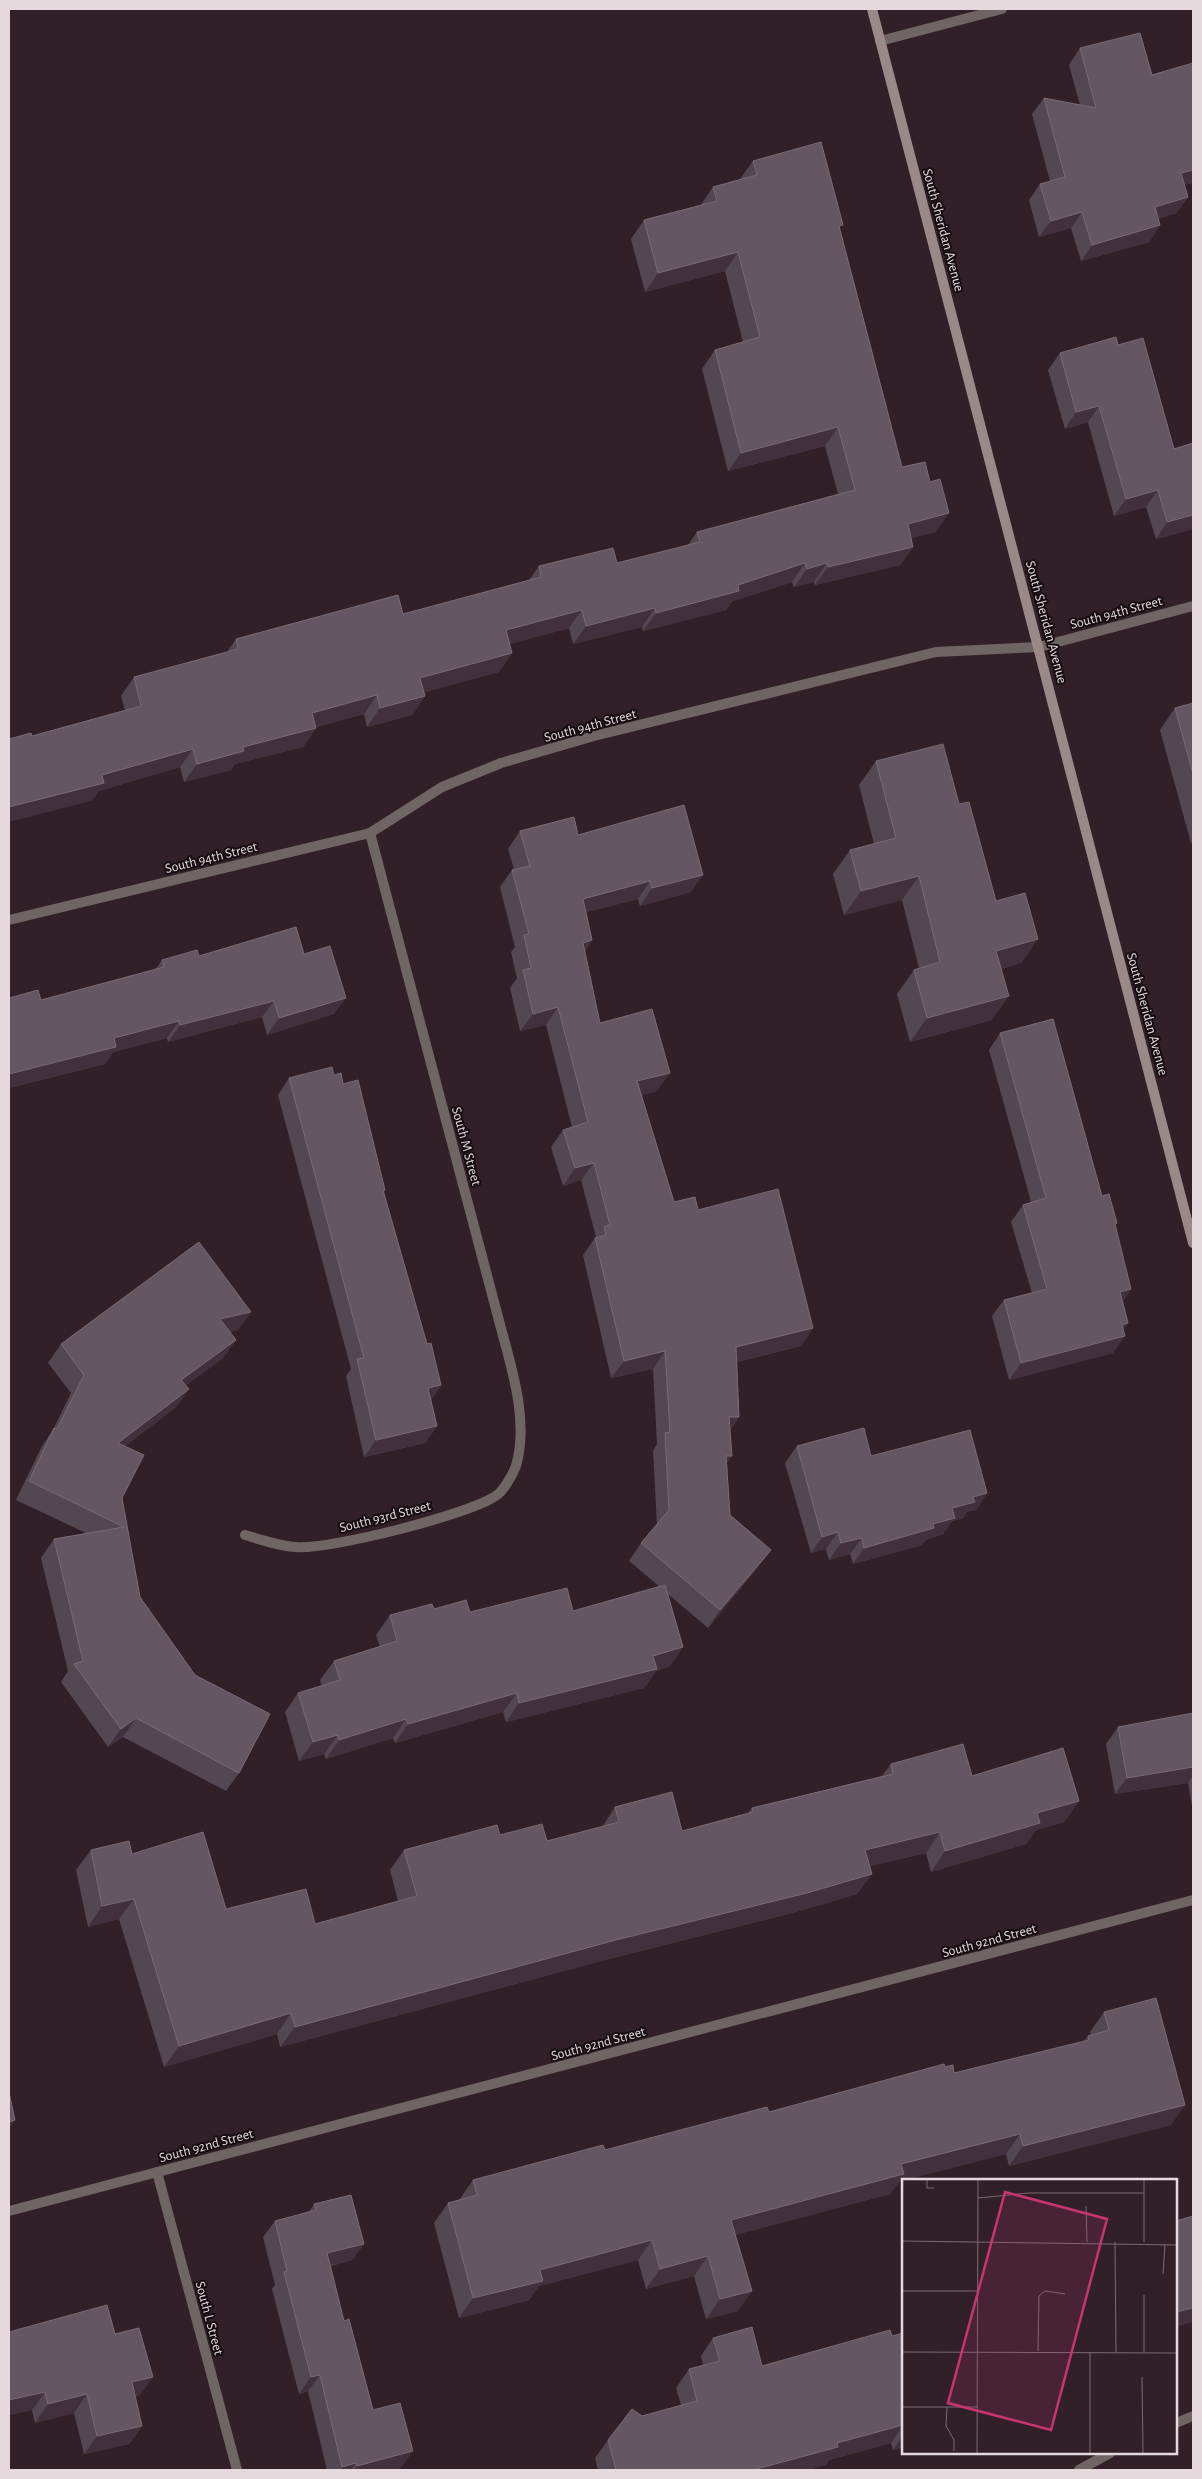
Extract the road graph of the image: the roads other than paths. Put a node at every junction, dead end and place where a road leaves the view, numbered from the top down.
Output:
1 (872, 9) edge
2 (1002, 9) edge
3 (880, 41) junction
4 (1193, 606) edge
5 (1039, 647) junction
6 (370, 833) junction
7 (9, 920) edge
8 (1193, 1243) edge
9 (515, 1468) joint
10 (245, 1535) dead end
11 (1193, 1900) edge
12 (157, 2172) junction
13 (9, 2211) edge
14 (1193, 2416) edge
15 (1177, 2422) edge
16 (1108, 2454) edge
17 (237, 2470) edge
18 (1079, 2470) edge

1 - 3 street, South Sheridan Avenue
2 - 3 street
3 - 5 street, South Sheridan Avenue
4 - 5 street, South 94th Street
5 - 6 street, South 94th Street
5 - 8 street, South Sheridan Avenue
6 - 7 street, South 94th Street
6 - 9 street, South M Street
9 - 10 street, South 93rd Street
11 - 12 street, South 92nd Street
12 - 13 street, South 92nd Street
12 - 17 street, South L Street
14 - 15 street
16 - 18 street

